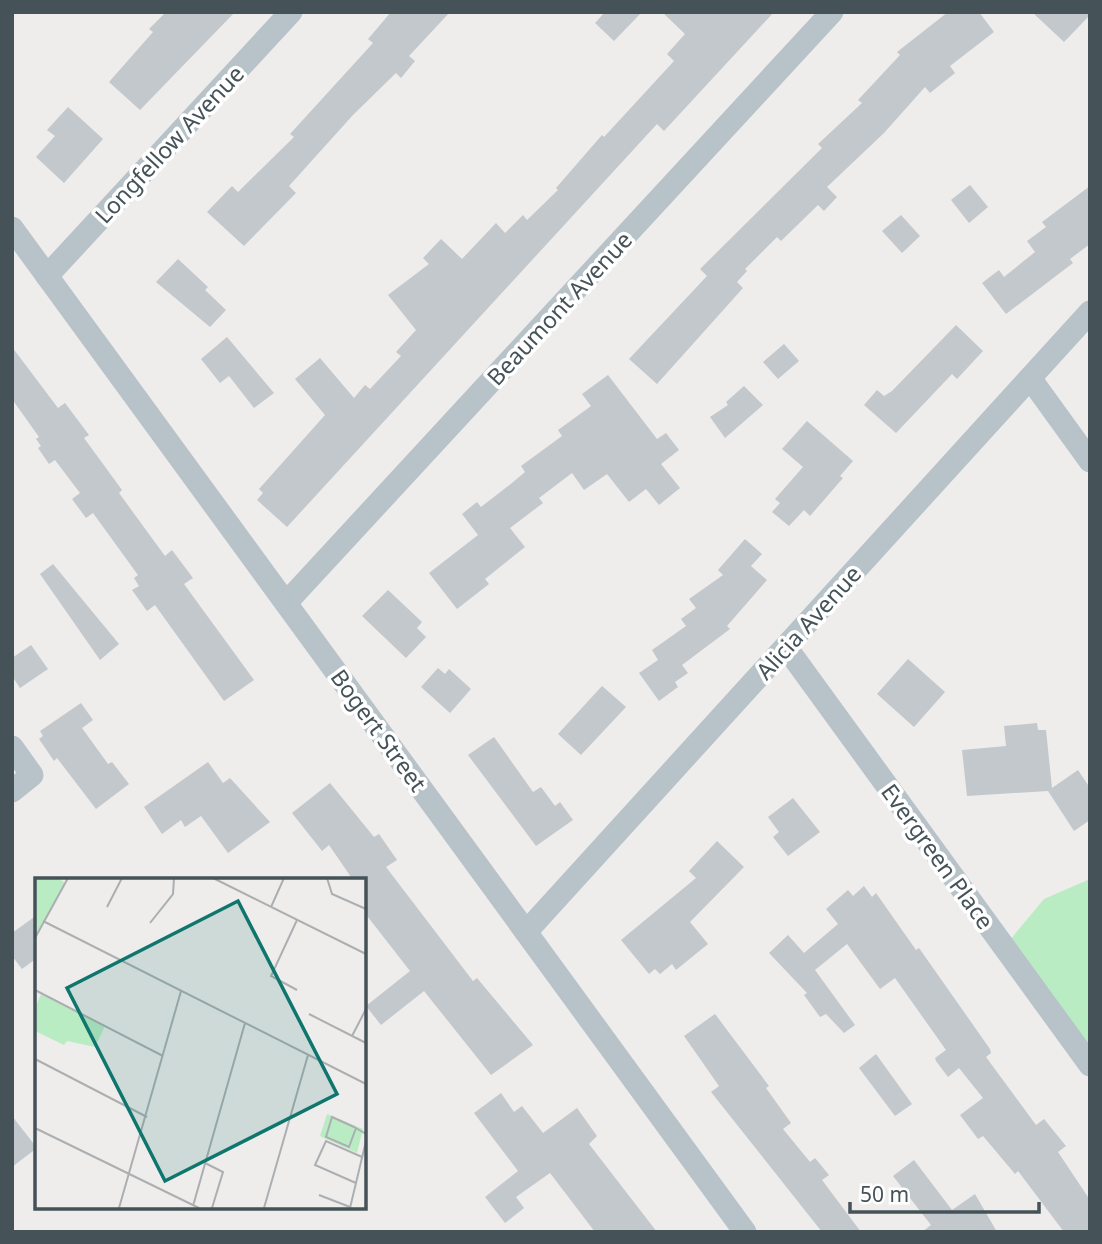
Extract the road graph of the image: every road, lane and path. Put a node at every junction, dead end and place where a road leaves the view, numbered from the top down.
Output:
1 (291, 12) edge
2 (832, 12) edge
3 (12, 228) edge
4 (47, 276) junction
5 (1090, 313) edge
6 (1030, 378) junction
7 (1090, 461) edge
8 (286, 603) junction
9 (786, 647) junction
10 (12, 747) edge
11 (12, 790) edge
12 (526, 932) junction
13 (1090, 1065) edge
14 (746, 1232) edge

1 - 4 street, Longfellow Avenue
2 - 8 street, Beaumont Avenue
3 - 4 street, Bogert Street
4 - 8 street, Bogert Street
5 - 6 street, Alicia Avenue
6 - 7 street
6 - 9 street, Alicia Avenue
8 - 12 street, Bogert Street
9 - 12 street, Alicia Avenue
9 - 13 street, Evergreen Place
10 - 11 street
12 - 14 street, Bogert Street

